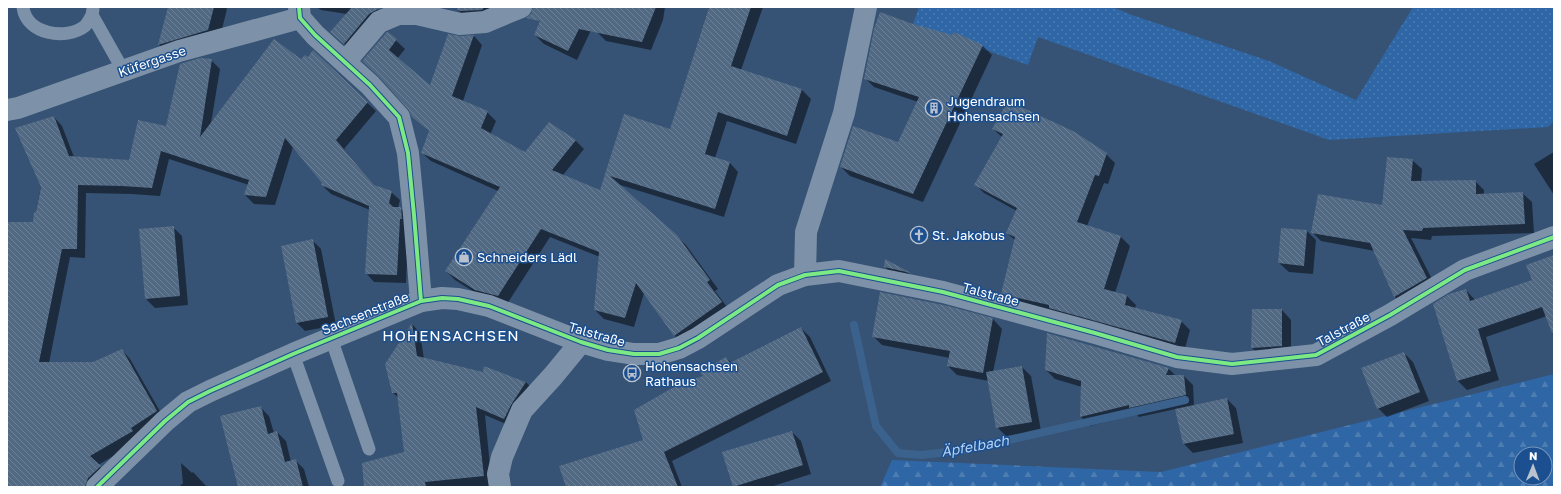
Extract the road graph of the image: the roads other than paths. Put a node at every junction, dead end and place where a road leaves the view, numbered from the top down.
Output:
1 (23, 7) edge
2 (521, 7) edge
3 (866, 7) edge
4 (93, 11) edge
5 (299, 12) edge
6 (345, 62) junction
7 (123, 70) junction
8 (7, 110) edge
9 (1554, 238) edge
10 (805, 275) junction
11 (421, 301) junction
12 (331, 338) junction
13 (581, 342) junction
14 (293, 354) junction
15 (369, 449) dead end
16 (338, 481) dead end
17 (97, 487) edge
18 (500, 487) edge

1 - 4 lane
2 - 6 street
3 - 10 street
4 - 7 lane
5 - 6 street, Sachsenstraße
5 - 7 street, Küfergasse
6 - 11 street, Sachsenstraße
7 - 8 street, Küfergasse
9 - 10 street, Talstraße
10 - 13 street, Talstraße
11 - 12 street, Sachsenstraße
11 - 13 street, Talstraße
12 - 14 street, Sachsenstraße
12 - 15 lane
13 - 18 street
14 - 16 lane
14 - 17 street, Sachsenstraße

